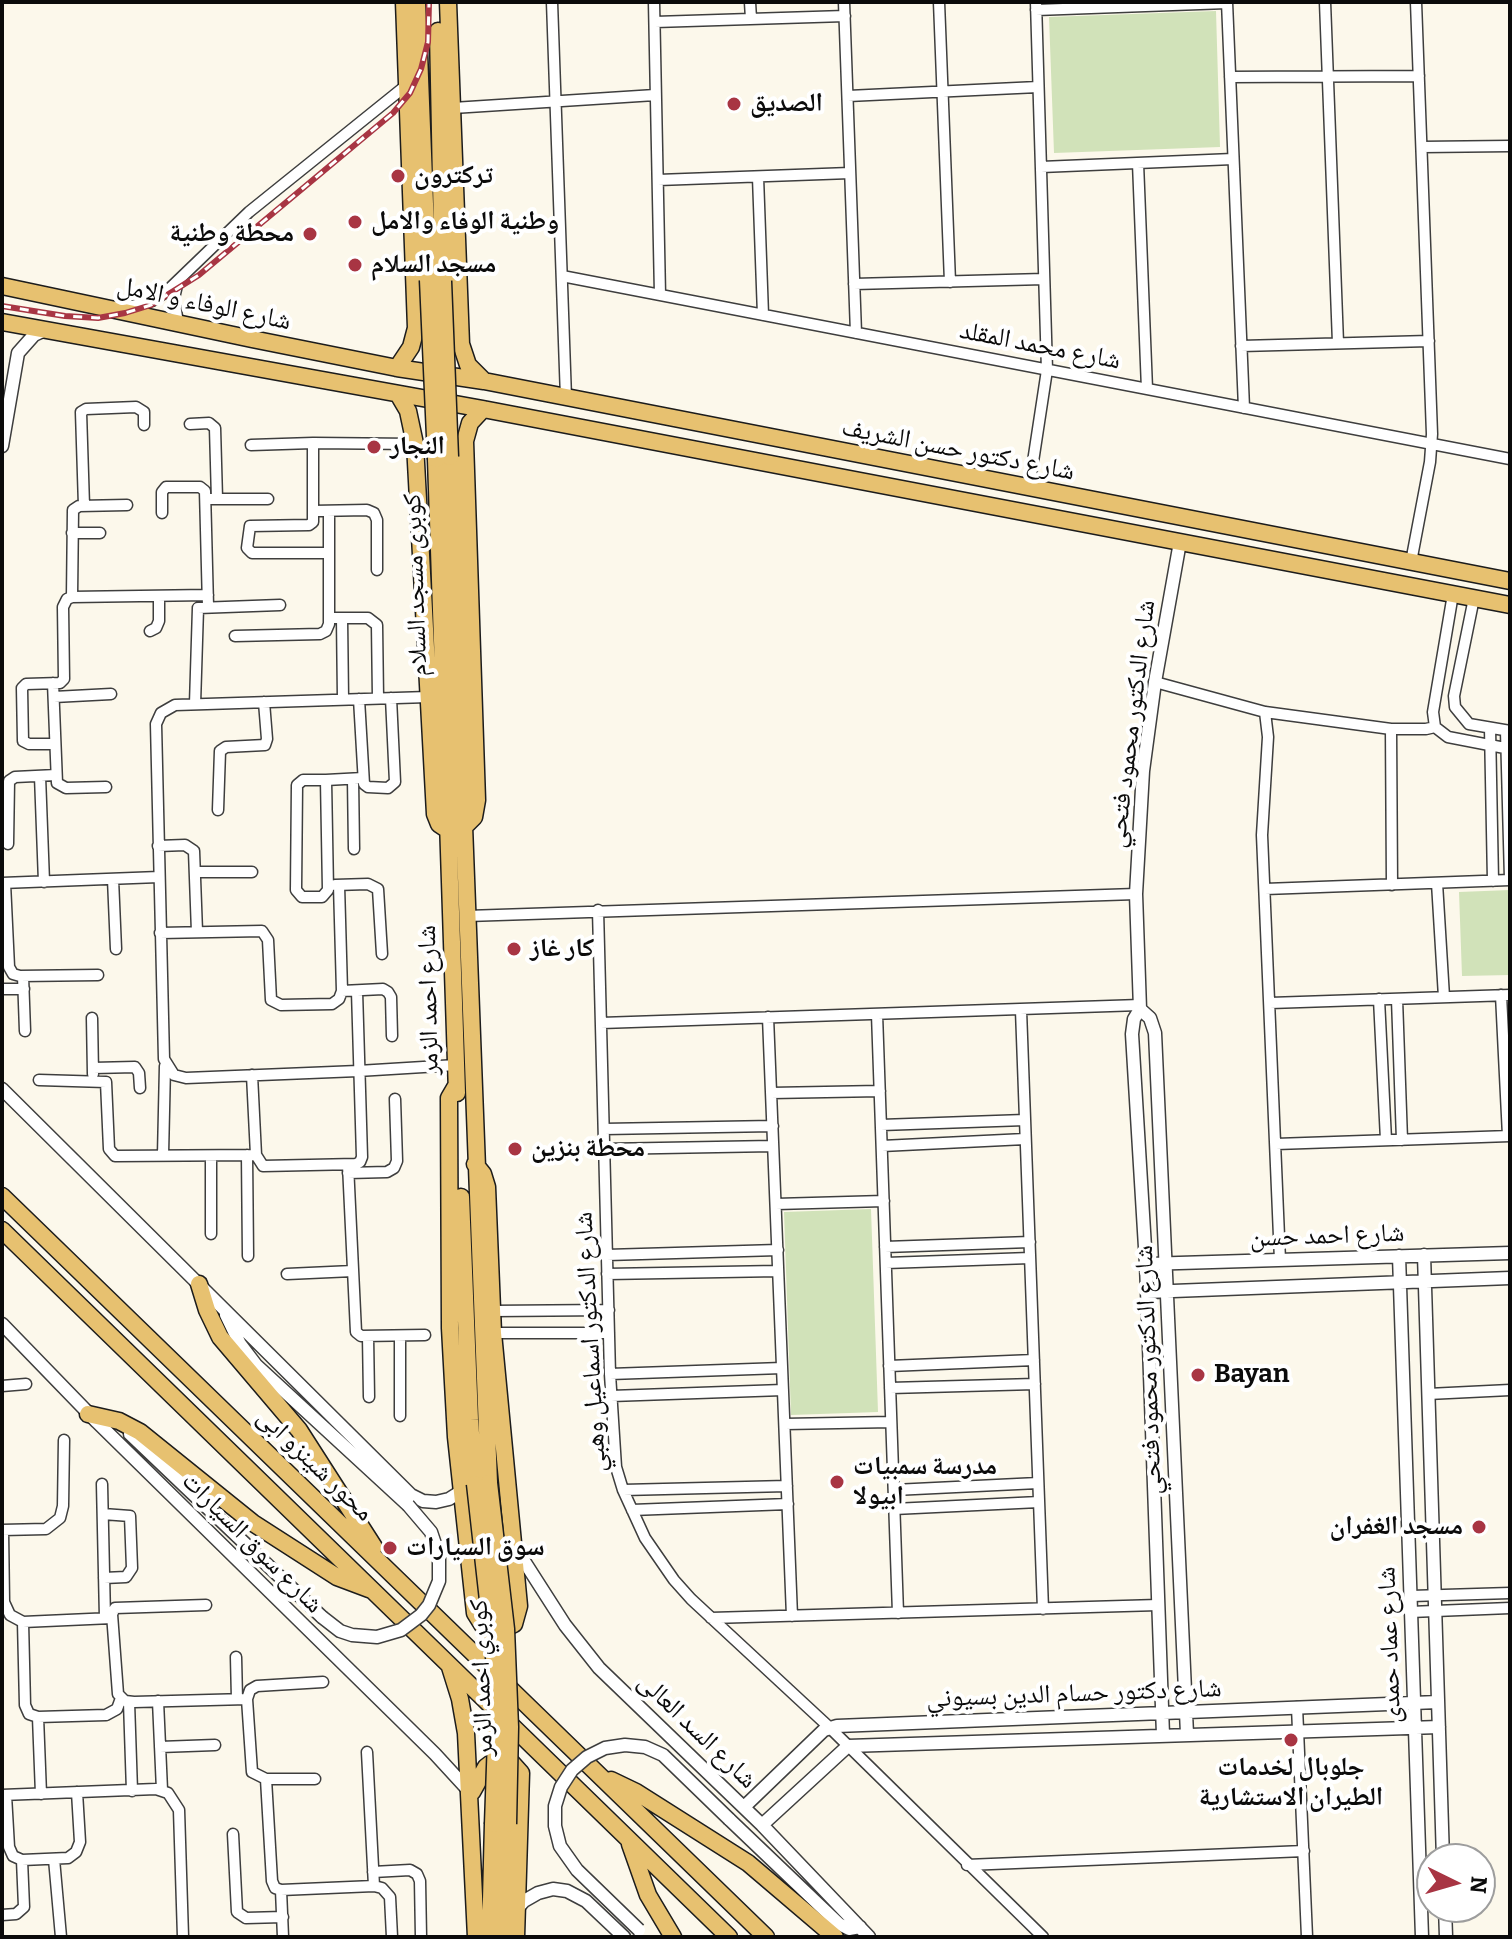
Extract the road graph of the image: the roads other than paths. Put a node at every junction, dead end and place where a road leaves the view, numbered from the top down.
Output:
1 (404, 2) edge
2 (417, 2) edge
3 (437, 2) edge
4 (448, 2) edge
5 (552, 2) edge
6 (654, 2) edge
7 (750, 2) edge
8 (844, 2) edge
9 (939, 2) edge
10 (1325, 2) edge
11 (1416, 2) edge
12 (1227, 3) edge
13 (1132, 4) edge
14 (1036, 6) edge
15 (845, 16) junction
16 (751, 19) junction
17 (655, 22) junction
18 (1328, 76) junction
19 (1419, 76) junction
20 (1230, 77) junction
21 (408, 84) junction
22 (1038, 87) junction
23 (943, 92) junction
24 (655, 95) junction
25 (848, 96) junction
26 (555, 103) junction
27 (453, 108) junction
28 (1510, 146) edge
29 (1422, 147) junction
30 (1233, 159) junction
31 (1138, 163) junction
32 (1041, 167) junction
33 (850, 173) junction
34 (758, 177) junction
35 (658, 180) junction
36 (562, 276) junction
37 (178, 279) junction
38 (1044, 279) junction
39 (436, 281) junction
40 (950, 282) junction
41 (854, 284) junction
42 (2, 286) edge
43 (660, 295) junction
44 (113, 309) junction
45 (763, 315) junction
46 (2, 322) edge
47 (178, 323) junction
48 (416, 328) junction
49 (45, 330) junction
50 (856, 333) junction
51 (460, 336) junction
52 (252, 339) junction
53 (1429, 341) junction
54 (1338, 343) junction
55 (1241, 346) junction
56 (2, 358) edge
57 (14, 364) junction
58 (247, 366) junction
59 (397, 368) junction
60 (1047, 370) junction
61 (484, 381) junction
62 (1147, 389) junction
63 (398, 394) junction
64 (566, 398) junction
65 (1244, 408) junction
66 (483, 409) junction
67 (190, 424) dead end
68 (144, 425) dead end
69 (313, 443) junction
70 (415, 444) junction
71 (1432, 444) junction
72 (251, 445) dead end
73 (2, 446) edge
74 (450, 456) junction
75 (1510, 459) edge
76 (956, 474) junction
77 (1029, 488) junction
78 (951, 498) junction
79 (212, 499) junction
80 (268, 499) dead end
81 (1097, 501) junction
82 (127, 505) dead end
83 (84, 506) junction
84 (313, 511) junction
85 (329, 511) junction
86 (162, 513) dead end
87 (1093, 525) junction
88 (72, 533) junction
89 (100, 533) dead end
90 (1180, 542) junction
91 (329, 553) junction
92 (1411, 562) junction
93 (377, 570) dead end
94 (1510, 581) edge
95 (1453, 594) junction
96 (159, 596) junction
97 (72, 597) junction
98 (1474, 598) junction
99 (208, 601) junction
100 (280, 605) dead end
101 (1510, 605) edge
102 (329, 618) junction
103 (342, 618) junction
104 (150, 631) dead end
105 (235, 636) dead end
106 (1155, 682) junction
107 (53, 683) junction
108 (111, 694) dead end
109 (54, 697) junction
110 (428, 697) junction
111 (378, 698) junction
112 (391, 698) junction
113 (343, 699) junction
114 (359, 699) junction
115 (264, 702) junction
116 (195, 704) junction
117 (1265, 712) junction
118 (1435, 727) junction
119 (1490, 728) junction
120 (1391, 729) junction
121 (1508, 731) edge
122 (55, 744) junction
123 (1490, 745) junction
124 (1508, 748) edge
125 (56, 775) junction
126 (40, 776) junction
127 (358, 779) junction
128 (326, 780) junction
129 (106, 787) dead end
130 (218, 810) dead end
131 (455, 829) junction
132 (8, 844) dead end
133 (158, 846) junction
134 (354, 849) dead end
135 (196, 872) junction
136 (252, 872) dead end
137 (159, 877) junction
138 (113, 879) junction
139 (1510, 880) edge
140 (1493, 881) junction
141 (44, 882) junction
142 (4, 883) edge
143 (1437, 883) junction
144 (333, 885) junction
145 (1392, 885) junction
146 (1265, 889) junction
147 (1136, 894) junction
148 (598, 910) junction
149 (467, 916) junction
150 (197, 932) junction
151 (160, 933) junction
152 (116, 949) dead end
153 (382, 954) dead end
154 (98, 975) dead end
155 (23, 976) junction
156 (2, 989) edge
157 (24, 989) junction
158 (342, 991) junction
159 (357, 991) junction
160 (1505, 995) edge
161 (1444, 997) junction
162 (1379, 999) junction
163 (1397, 999) junction
164 (1270, 1003) junction
165 (1140, 1007) junction
166 (1021, 1010) junction
167 (877, 1014) junction
168 (768, 1017) junction
169 (92, 1018) dead end
170 (601, 1023) junction
171 (25, 1031) dead end
172 (392, 1036) dead end
173 (456, 1065) junction
174 (165, 1066) junction
175 (93, 1068) junction
176 (358, 1071) junction
177 (252, 1075) junction
178 (39, 1080) dead end
179 (93, 1080) junction
180 (140, 1088) dead end
181 (2, 1089) edge
182 (880, 1091) junction
183 (771, 1093) junction
184 (395, 1099) dead end
185 (1025, 1120) junction
186 (881, 1125) junction
187 (773, 1126) junction
188 (604, 1129) junction
189 (1509, 1136) edge
190 (1025, 1139) junction
191 (1386, 1140) junction
192 (1402, 1140) junction
193 (1276, 1144) junction
194 (773, 1146) junction
195 (882, 1146) junction
196 (604, 1149) junction
197 (163, 1155) junction
198 (251, 1155) junction
199 (211, 1156) junction
200 (475, 1164) junction
201 (348, 1169) junction
202 (2, 1196) edge
203 (884, 1201) junction
204 (776, 1204) junction
205 (2, 1230) edge
206 (211, 1234) dead end
207 (1030, 1242) junction
208 (885, 1247) junction
209 (778, 1250) junction
210 (1510, 1253) edge
211 (607, 1255) junction
212 (1424, 1255) junction
213 (248, 1256) dead end
214 (1399, 1256) junction
215 (1030, 1258) junction
216 (1280, 1260) junction
217 (886, 1263) junction
218 (1167, 1263) junction
219 (1146, 1264) junction
220 (353, 1271) junction
221 (778, 1271) junction
222 (287, 1274) dead end
223 (607, 1274) junction
224 (1510, 1278) edge
225 (1425, 1281) junction
226 (1400, 1282) junction
227 (199, 1284) junction
228 (1168, 1291) junction
229 (1147, 1292) junction
230 (224, 1308) junction
231 (609, 1310) junction
232 (492, 1311) junction
233 (2, 1324) edge
234 (493, 1333) junction
235 (609, 1333) junction
236 (425, 1335) dead end
237 (368, 1336) junction
238 (400, 1336) junction
239 (1034, 1360) junction
240 (889, 1366) junction
241 (782, 1368) junction
242 (610, 1374) junction
243 (26, 1384) dead end
244 (1035, 1384) junction
245 (2, 1386) edge
246 (890, 1388) junction
247 (783, 1390) junction
248 (1510, 1390) edge
249 (1428, 1394) junction
250 (611, 1396) junction
251 (369, 1397) dead end
252 (400, 1416) dead end
253 (93, 1418) junction
254 (891, 1422) junction
255 (785, 1424) junction
256 (64, 1440) dead end
257 (1038, 1483) junction
258 (102, 1484) dead end
259 (475, 1486) junction
260 (787, 1486) junction
261 (623, 1490) junction
262 (894, 1490) junction
263 (1039, 1502) junction
264 (788, 1504) junction
265 (894, 1509) junction
266 (632, 1510) junction
267 (103, 1514) junction
268 (2, 1530) edge
269 (513, 1543) junction
270 (388, 1569) junction
271 (104, 1578) junction
272 (373, 1590) junction
273 (1510, 1593) edge
274 (1435, 1595) junction
275 (1411, 1596) junction
276 (206, 1605) dead end
277 (1158, 1605) junction
278 (1510, 1608) edge
279 (1043, 1609) junction
280 (1435, 1611) junction
281 (1410, 1612) junction
282 (898, 1613) junction
283 (792, 1616) junction
284 (108, 1618) junction
285 (711, 1618) junction
286 (23, 1622) junction
287 (236, 1657) dead end
288 (450, 1665) junction
289 (323, 1682) dead end
290 (242, 1699) junction
291 (125, 1700) junction
292 (158, 1701) junction
293 (1438, 1702) junction
294 (1414, 1703) junction
295 (1297, 1707) junction
296 (1186, 1711) junction
297 (1162, 1712) junction
298 (38, 1717) junction
299 (829, 1727) junction
300 (1439, 1727) junction
301 (1415, 1728) junction
302 (1298, 1731) junction
303 (1187, 1734) junction
304 (1163, 1735) junction
305 (215, 1745) dead end
306 (848, 1746) junction
307 (160, 1747) junction
308 (367, 1752) dead end
309 (601, 1777) junction
310 (266, 1779) junction
311 (315, 1779) dead end
312 (162, 1790) junction
313 (132, 1791) junction
314 (77, 1792) junction
315 (471, 1793) junction
316 (41, 1794) junction
317 (4, 1795) edge
318 (744, 1807) junction
319 (500, 1824) junction
320 (762, 1825) junction
321 (233, 1834) dead end
322 (628, 1838) junction
323 (1443, 1843) edge
324 (1304, 1851) junction
325 (54, 1859) junction
326 (22, 1860) junction
327 (967, 1865) junction
328 (373, 1872) junction
329 (374, 1886) junction
330 (281, 1890) junction
331 (515, 1911) junction
332 (2, 1915) edge
333 (283, 1917) junction
334 (860, 1927) junction
335 (642, 1934) edge
336 (61, 1937) edge
337 (183, 1937) edge
338 (283, 1937) edge
339 (392, 1937) edge
340 (421, 1937) edge
341 (476, 1937) edge
342 (490, 1937) edge
343 (504, 1937) edge
344 (516, 1937) edge
345 (624, 1937) edge
346 (673, 1937) edge
347 (729, 1937) edge
348 (766, 1937) edge
349 (835, 1937) edge
350 (869, 1937) edge
351 (1043, 1937) edge
352 (1307, 1937) edge
353 (1422, 1937) edge

1 - 21 main road
2 - 39 main road, كوبرى مسجد السلام
3 - 39 main road, كوبرى مسجد السلام
4 - 27 main road
5 - 26 street
6 - 17 street
7 - 16 street
8 - 15 street
9 - 23 street
10 - 18 street
11 - 19 street
12 - 13 street
12 - 20 street
13 - 14 street
14 - 22 street
15 - 16 street
15 - 25 street
16 - 17 street
17 - 24 street
18 - 19 street
18 - 20 street
18 - 54 street
19 - 29 street
20 - 30 street
21 - 37 street
21 - 48 main road
22 - 23 street
22 - 32 street
23 - 25 street
23 - 40 street
24 - 26 street
24 - 35 street
25 - 33 street
26 - 27 street
26 - 36 street
27 - 51 main road
28 - 29 street
29 - 53 street
30 - 31 street
30 - 55 street
31 - 32 street
31 - 62 street
32 - 38 street
33 - 34 street
33 - 41 street
34 - 35 street
34 - 45 street
35 - 43 street
36 - 43 street, شارع محمد المقلد
36 - 64 street
37 - 44 street
37 - 47 street
38 - 40 street
38 - 60 street
39 - 74 main road, كوبرى مسجد السلام, bridge
40 - 41 street
41 - 50 street
42 - 44 main road, شارع الوفاء و الامل
43 - 45 street, شارع محمد المقلد
44 - 47 main road, شارع الوفاء و الامل
45 - 50 street, شارع محمد المقلد
46 - 49 main road, شارع الوفاء و الامل
47 - 52 main road, شارع الوفاء و الامل
48 - 51 main road
48 - 59 main road
49 - 57 street
49 - 58 main road, شارع الوفاء و الامل
50 - 60 street, شارع محمد المقلد
51 - 61 main road
52 - 58 main road
52 - 59 main road, شارع الوفاء و الامل
53 - 54 street
53 - 71 street
54 - 55 street
55 - 65 street
56 - 57 street
57 - 73 street
58 - 63 main road, شارع الوفاء و الامل
59 - 61 main road, شارع دكتور حسن الشريف
60 - 62 street, شارع محمد المقلد
60 - 77 street
61 - 64 main road, شارع دكتور حسن الشريف
62 - 65 street, شارع محمد المقلد
63 - 66 main road, شارع دكتور حسن الشريف
63 - 70 main road, شارع احمد الزمر
64 - 76 main road, شارع دكتور حسن الشريف
65 - 71 street, شارع محمد المقلد
66 - 74 main road
66 - 78 main road, شارع دكتور حسن الشريف
67 - 79 street
68 - 83 street
69 - 70 street
69 - 72 street
69 - 84 street
70 - 74 main road
70 - 110 main road, شارع احمد الزمر
71 - 75 street, شارع محمد المقلد
71 - 92 street
74 - 131 main road, كوبرى مسجد السلام
76 - 77 main road, شارع دكتور حسن الشريف
76 - 78 main road
77 - 81 main road, شارع دكتور حسن الشريف
78 - 87 main road, شارع دكتور حسن الشريف
79 - 80 street
79 - 86 street
79 - 99 street
81 - 87 main road
81 - 92 main road, شارع دكتور حسن الشريف
82 - 83 street
83 - 88 street
84 - 85 street
84 - 91 street
85 - 91 street
85 - 93 street
87 - 90 main road, شارع دكتور حسن الشريف
88 - 89 street
88 - 97 street
90 - 95 main road, شارع دكتور حسن الشريف
90 - 106 street, شارع الدكتور محمود فتحي
91 - 102 street
92 - 94 main road, شارع دكتور حسن الشريف
95 - 98 main road, شارع دكتور حسن الشريف
95 - 118 street
96 - 97 street
96 - 99 street
96 - 104 street
97 - 107 street
98 - 101 main road, شارع دكتور حسن الشريف
98 - 119 street
99 - 100 street
99 - 116 street
102 - 103 street
102 - 105 street
103 - 111 street
103 - 113 street
106 - 117 street
106 - 147 street, شارع الدكتور محمود فتحي
107 - 109 street
107 - 122 street
108 - 109 street
109 - 122 street
110 - 112 street
110 - 131 main road, شارع احمد الزمر
111 - 112 street
111 - 114 street
112 - 127 street
113 - 114 street
113 - 115 street
114 - 127 street
115 - 116 street
115 - 130 street
116 - 133 street
117 - 120 street
117 - 146 street
118 - 120 street
118 - 123 street
119 - 121 street
119 - 123 street
120 - 145 street
121 - 124 street
122 - 125 street
123 - 124 street
123 - 140 street
124 - 139 street
125 - 126 street
125 - 129 street
126 - 132 street
126 - 141 street
127 - 128 street
127 - 134 street
128 - 144 street
128 - 144 street
131 - 149 main road, شارع احمد الزمر
131 - 173 main road, شارع احمد الزمر
133 - 135 street
133 - 137 street
135 - 136 street
135 - 150 street
137 - 138 street
137 - 151 street
138 - 141 street
138 - 152 street
139 - 140 street
140 - 143 street
141 - 142 street
142 - 155 street
143 - 145 street
143 - 161 street
144 - 153 street
144 - 158 street
145 - 146 street
146 - 164 street
147 - 148 street
147 - 165 street, شارع الدكتور محمود فتحي
148 - 149 street
148 - 170 street, شارع الدكتور اسماعيل وهبي
149 - 200 main road, شارع احمد الزمر
150 - 151 street
150 - 158 street
151 - 174 street
154 - 155 street
155 - 157 street
156 - 157 street
157 - 171 street
158 - 159 street
159 - 172 street
159 - 176 street
160 - 161 street
160 - 189 street
161 - 163 street
162 - 163 street
162 - 164 street
162 - 191 street
163 - 192 street
164 - 193 street
165 - 166 street
165 - 218 street, شارع الدكتور محمود فتحي
165 - 219 street, شارع الدكتور محمود فتحي
166 - 167 street
166 - 185 street
167 - 168 street
167 - 182 street
168 - 170 street
168 - 183 street
169 - 175 street
170 - 188 street, شارع الدكتور اسماعيل وهبي
173 - 176 street
173 - 259 main road, شارع احمد الزمر
174 - 177 street
174 - 197 street
175 - 179 street
175 - 180 street
176 - 177 street
176 - 201 street
177 - 198 street
178 - 179 street
179 - 197 street
181 - 227 street
182 - 183 street
182 - 186 street
183 - 187 street
184 - 201 street
185 - 186 street
185 - 190 street
186 - 195 street
187 - 188 street
187 - 194 street
188 - 196 street, شارع الدكتور اسماعيل وهبي
189 - 192 street
190 - 195 street
190 - 207 street
191 - 192 street
191 - 193 street
193 - 216 street
194 - 196 street
194 - 204 street
195 - 203 street
196 - 211 street, شارع الدكتور اسماعيل وهبي
197 - 199 street
198 - 199 street
198 - 201 street
198 - 213 street
199 - 206 street
200 - 232 main road, شارع احمد الزمر
200 - 259 main road
201 - 220 street
202 - 270 main road, محور شينزو ابى
203 - 204 street
203 - 208 street
204 - 209 street
205 - 272 main road, محور شينزو ابى
207 - 208 street
207 - 215 street
208 - 217 street
209 - 211 street
209 - 221 street
210 - 212 street, شارع احمد حسن
211 - 223 street, شارع الدكتور اسماعيل وهبي
212 - 214 street, شارع احمد حسن
212 - 225 street, شارع عماد حمدى
214 - 216 street, شارع احمد حسن
214 - 226 street, شارع عماد حمدى
215 - 217 street
215 - 239 street
216 - 218 street, شارع احمد حسن
217 - 240 street
218 - 219 street, شارع احمد حسن
218 - 228 street, شارع الدكتور محمود فتحي
219 - 229 street, شارع الدكتور محمود فتحي
220 - 222 street
220 - 237 street
221 - 223 street
221 - 241 street
223 - 231 street, شارع الدكتور اسماعيل وهبي
224 - 225 street, شارع احمد حسن
225 - 226 street, شارع احمد حسن
225 - 249 street, شارع عماد حمدى
226 - 228 street, شارع احمد حسن
226 - 275 street, شارع عماد حمدى
227 - 230 street
227 - 270 main road
228 - 229 street, شارع احمد حسن
228 - 296 street, شارع الدكتور محمود فتحي
229 - 277 street, شارع الدكتور محمود فتحي
230 - 253 street, bridge
230 - 259 street
231 - 232 street
231 - 235 street, شارع الدكتور اسماعيل وهبي
232 - 234 main road, شارع احمد الزمر
233 - 253 street, شارع سوق السيارات
234 - 235 street
234 - 269 main road, شارع احمد الزمر
235 - 242 street, شارع الدكتور اسماعيل وهبي
236 - 238 street
237 - 238 street
237 - 251 street
238 - 252 street
239 - 240 street
239 - 244 street
240 - 246 street
241 - 242 street
241 - 247 street
242 - 250 street, شارع الدكتور اسماعيل وهبي
243 - 245 street
244 - 246 street
244 - 257 street
246 - 254 street
247 - 250 street
247 - 255 street
248 - 249 street
249 - 274 street, شارع عماد حمدى
250 - 261 street, شارع الدكتور اسماعيل وهبي
253 - 272 main road
253 - 315 street, شارع سوق السيارات
254 - 255 street
254 - 262 street
255 - 260 street
256 - 268 street
257 - 262 street
257 - 263 street
258 - 267 street
259 - 269 main road, شارع احمد الزمر
259 - 319 main road, كوبري احمد الزمر, bridge
260 - 261 street
260 - 264 street
261 - 266 street, شارع الدكتور اسماعيل وهبي
262 - 265 street
263 - 265 street
263 - 279 street
264 - 266 street
264 - 283 street
265 - 282 street
266 - 285 street, شارع الدكتور اسماعيل وهبي
267 - 271 street
267 - 271 street
268 - 286 street
269 - 318 street, شارع السد العالى
270 - 309 main road, محور شينزو ابى
271 - 284 street
272 - 288 main road, محور شينزو ابى
273 - 274 street
274 - 275 street
274 - 280 street, شارع عماد حمدى
275 - 281 street, شارع عماد حمدى
276 - 284 street
277 - 279 street
277 - 297 street, شارع الدكتور محمود فتحي
278 - 280 street
279 - 282 street
280 - 281 street
280 - 293 street, شارع عماد حمدى
281 - 294 street, شارع عماد حمدى
282 - 283 street
283 - 285 street
284 - 286 street
284 - 291 street
285 - 299 street, شارع الدكتور اسماعيل وهبي
286 - 298 street
287 - 290 street
288 - 315 main road
288 - 322 main road, محور شينزو ابى
289 - 290 street
290 - 292 street
290 - 310 street
291 - 292 street
291 - 298 street
291 - 313 street
292 - 307 street
293 - 294 street, شارع دكتور حسام الدين بسيوني
293 - 300 street, شارع عماد حمدى
294 - 295 street, شارع دكتور حسام الدين بسيوني
294 - 301 street, شارع عماد حمدى
295 - 296 street, شارع دكتور حسام الدين بسيوني
295 - 302 street
296 - 297 street, شارع دكتور حسام الدين بسيوني
296 - 303 street, شارع الدكتور محمود فتحي
297 - 299 street, شارع دكتور حسام الدين بسيوني
297 - 304 street, شارع الدكتور محمود فتحي
298 - 316 street
299 - 306 street, شارع الدكتور اسماعيل وهبي
299 - 318 street
300 - 301 street, شارع دكتور حسام الدين بسيوني
300 - 323 street, شارع عماد حمدى
301 - 302 street, شارع دكتور حسام الدين بسيوني
301 - 353 street, شارع عماد حمدى
302 - 303 street, شارع دكتور حسام الدين بسيوني
302 - 324 street
303 - 304 street, شارع دكتور حسام الدين بسيوني
304 - 306 street, شارع دكتور حسام الدين بسيوني
305 - 307 street
306 - 320 street
306 - 327 street, شارع الدكتور اسماعيل وهبي
307 - 312 street
308 - 328 street
309 - 348 main road, محور شينزو ابى
309 - 349 main road
310 - 311 street
310 - 330 street
312 - 313 street
312 - 337 street
313 - 314 street
314 - 316 street
314 - 325 street
315 - 331 main road
315 - 341 main road
316 - 317 street
317 - 326 street
318 - 320 street, شارع السد العالى
319 - 342 main road
319 - 343 main road
320 - 334 street, شارع السد العالى
321 - 333 street
322 - 346 main road
322 - 347 main road, محور شينزو ابى
324 - 327 street
324 - 352 street
325 - 326 street
325 - 336 street
326 - 332 street
327 - 351 street, شارع الدكتور اسماعيل وهبي
328 - 329 street
328 - 340 street
329 - 330 street
329 - 339 street
330 - 333 street
331 - 344 main road
331 - 345 street
333 - 338 street
334 - 335 street, bridge
334 - 350 street, شارع السد العالى

